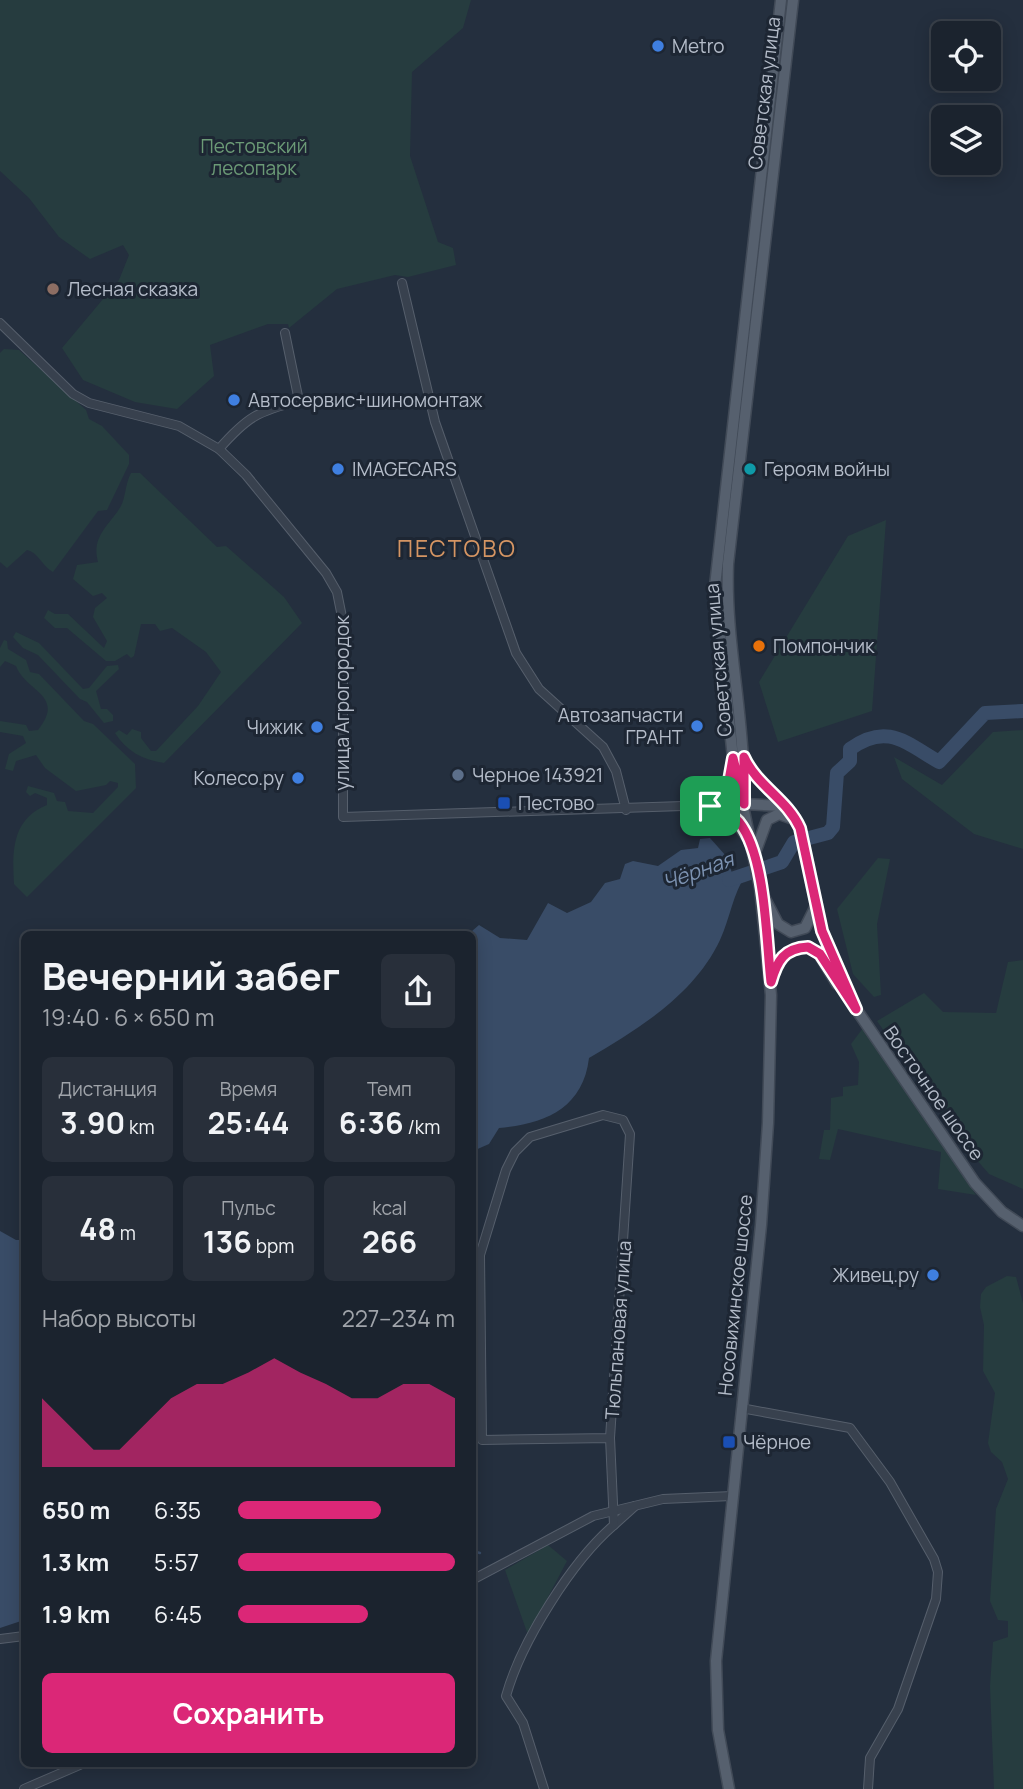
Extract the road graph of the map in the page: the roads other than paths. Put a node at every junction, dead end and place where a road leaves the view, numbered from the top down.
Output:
1 (781, 0) edge
2 (793, 0) edge
3 (402, 282) dead end
4 (0, 323) edge
5 (285, 333) dead end
6 (219, 449) junction
7 (738, 757) junction
8 (744, 804) junction
9 (710, 806) junction
10 (786, 807) junction
11 (626, 810) junction
12 (800, 829) junction
13 (754, 856) junction
14 (760, 888) junction
15 (816, 905) junction
16 (771, 982) junction
17 (856, 1009) junction
18 (1023, 1226) edge
19 (741, 1408) junction
20 (610, 1438) junction
21 (732, 1496) junction
22 (637, 1504) junction
23 (612, 1510) junction
24 (614, 1525) junction
25 (476, 1578) edge
26 (21, 1636) edge
27 (0, 1639) edge
28 (75, 1767) edge
29 (24, 1789) edge
30 (544, 1789) edge
31 (729, 1789) edge
32 (868, 1789) edge

1 - 7 main road, Советская улица
2 - 7 main road, Советская улица
3 - 11 street
4 - 6 street, улица Агрогородок
5 - 6 street
6 - 11 street, улица Агрогородок
7 - 8 main road, Советская улица
7 - 9 main road
7 - 10 main road, Восточное шоссе
8 - 9 street, улица Агрогородок
8 - 10 main road
8 - 13 main road, Носовихинское шоссе
9 - 11 street, улица Агрогородок
9 - 13 main road
10 - 12 main road, Восточное шоссе
12 - 13 main road
12 - 15 main road, Восточное шоссе
13 - 14 main road, Носовихинское шоссе
14 - 15 main road
14 - 16 main road, Носовихинское шоссе
15 - 17 main road, Восточное шоссе
16 - 17 main road
16 - 19 main road, Носовихинское шоссе
17 - 18 main road, Восточное шоссе
19 - 21 main road, Носовихинское шоссе
19 - 32 street
20 - 20 street, Тюльпановая улица
20 - 23 street, Тюльпановая улица
21 - 22 street
21 - 31 main road, Носовихинское шоссе
22 - 23 street
22 - 24 street
23 - 24 street, Тюльпановая улица
23 - 25 street
24 - 30 street
26 - 27 street
28 - 29 street

